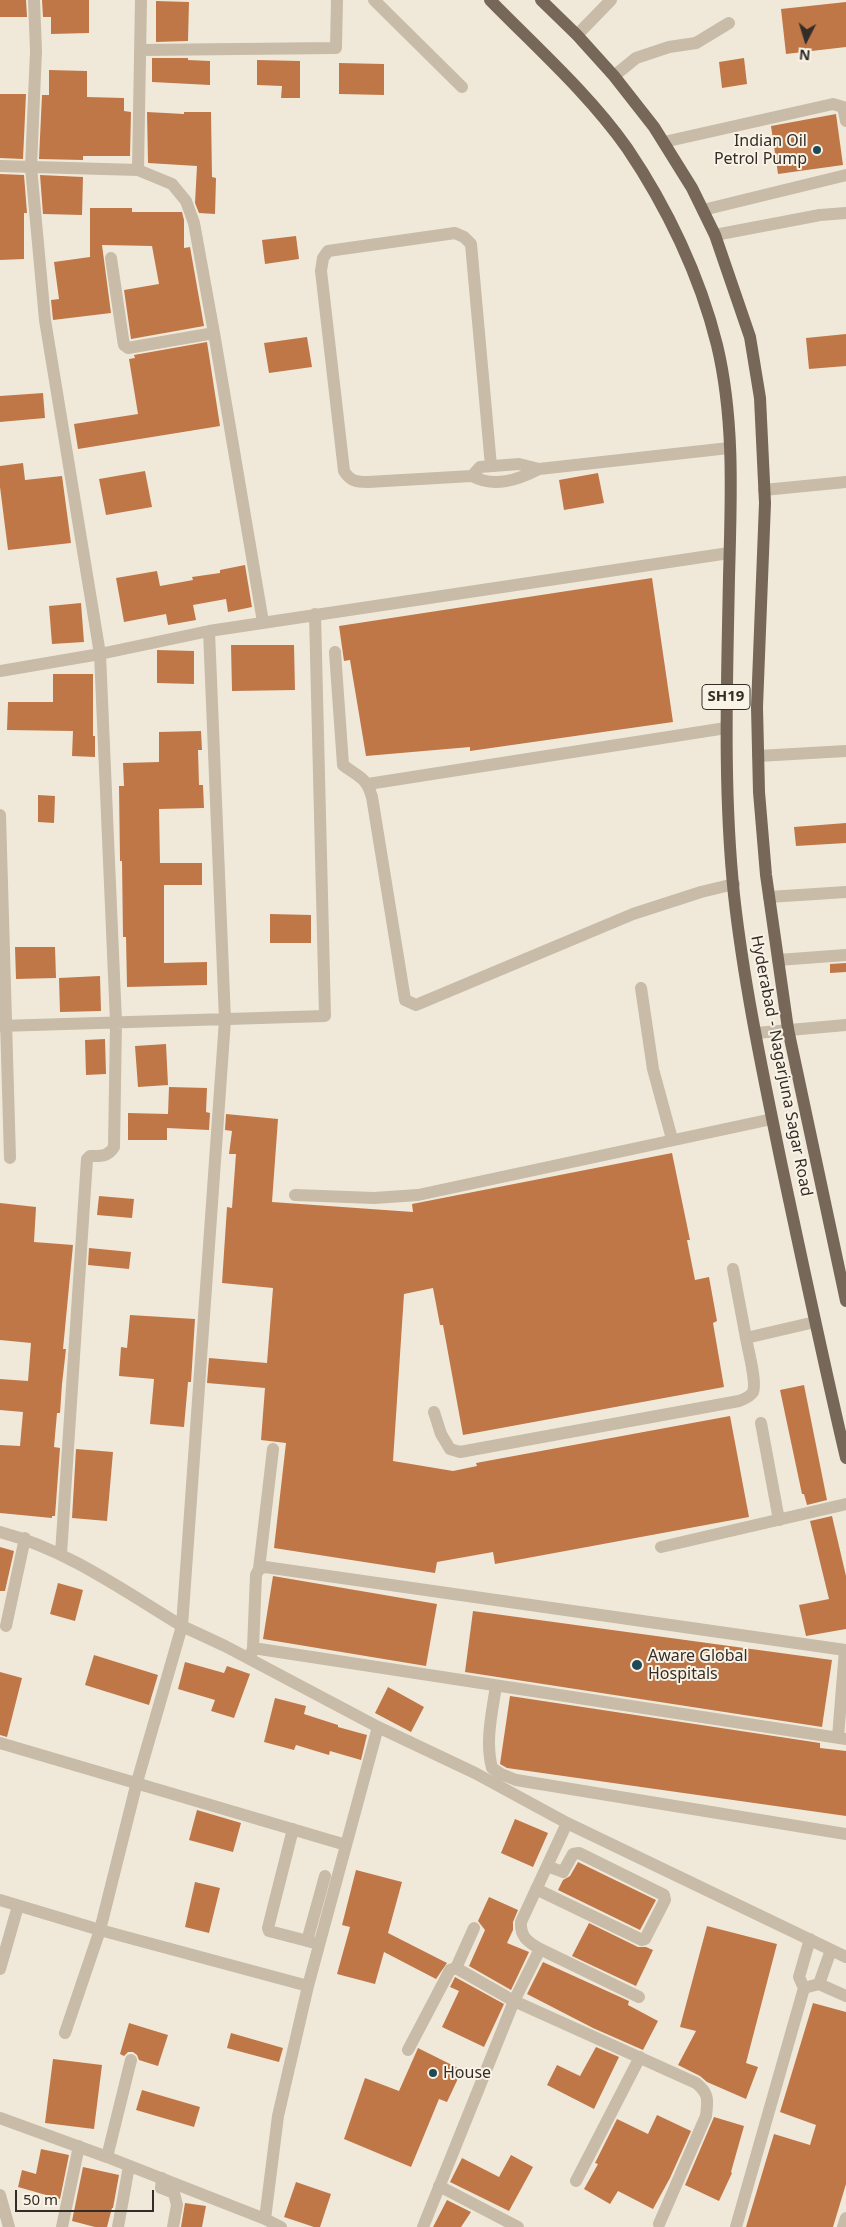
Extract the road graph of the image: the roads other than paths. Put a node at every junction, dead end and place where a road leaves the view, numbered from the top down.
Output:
1 (34, 0) edge
2 (141, 0) edge
3 (337, 0) edge
4 (374, 0) edge
5 (490, 0) edge
6 (541, 0) edge
7 (611, 0) edge
8 (729, 23) dead end
9 (577, 35) junction
10 (141, 50) junction
11 (614, 76) junction
12 (462, 87) dead end
13 (846, 121) edge
14 (664, 142) junction
15 (0, 166) edge
16 (31, 167) junction
17 (138, 170) junction
18 (846, 175) edge
19 (703, 210) junction
20 (846, 212) edge
21 (715, 234) junction
22 (111, 258) dead end
23 (214, 333) junction
24 (729, 448) junction
25 (491, 466) junction
26 (539, 469) junction
27 (472, 476) junction
28 (846, 482) edge
29 (764, 490) junction
30 (729, 554) junction
31 (315, 614) junction
32 (263, 622) junction
33 (209, 631) junction
34 (335, 652) dead end
35 (100, 654) junction
36 (0, 671) edge
37 (726, 728) junction
38 (846, 752) edge
39 (758, 756) junction
40 (368, 784) junction
41 (0, 815) edge
42 (734, 884) junction
43 (846, 892) edge
44 (769, 897) junction
45 (846, 955) edge
46 (778, 960) junction
47 (641, 988) dead end
48 (225, 1020) junction
49 (116, 1022) junction
50 (846, 1025) edge
51 (3, 1026) edge
52 (788, 1029) junction
53 (756, 1033) junction
54 (772, 1119) junction
55 (672, 1139) junction
56 (10, 1158) dead end
57 (295, 1195) dead end
58 (733, 1269) dead end
59 (846, 1301) edge
60 (815, 1322) junction
61 (746, 1338) junction
62 (434, 1412) dead end
63 (761, 1423) dead end
64 (272, 1449) dead end
65 (846, 1458) edge
66 (846, 1504) edge
67 (779, 1520) junction
68 (0, 1532) edge
69 (25, 1538) junction
70 (660, 1547) dead end
71 (61, 1554) junction
72 (259, 1569) junction
73 (6, 1626) dead end
74 (182, 1626) junction
75 (251, 1653) junction
76 (496, 1686) junction
77 (378, 1727) junction
78 (842, 1738) edge
79 (0, 1743) edge
80 (137, 1782) junction
81 (567, 1823) junction
82 (293, 1829) junction
83 (846, 1834) edge
84 (346, 1845) junction
85 (547, 1866) junction
86 (325, 1876) dead end
87 (536, 1889) junction
88 (0, 1900) edge
89 (18, 1906) junction
90 (474, 1928) dead end
91 (100, 1930) junction
92 (810, 1939) junction
93 (313, 1942) junction
94 (540, 1948) junction
95 (831, 1950) junction
96 (846, 1957) edge
97 (456, 1968) junction
98 (0, 1969) edge
99 (819, 1984) junction
100 (308, 1986) junction
101 (804, 1988) junction
102 (846, 1996) edge
103 (639, 1997) dead end
104 (514, 2000) junction
105 (65, 2033) dead end
106 (408, 2050) dead end
107 (640, 2057) junction
108 (130, 2060) dead end
109 (0, 2118) edge
110 (79, 2146) junction
111 (107, 2156) junction
112 (129, 2166) junction
113 (162, 2178) junction
114 (576, 2181) dead end
115 (439, 2186) junction
116 (0, 2195) edge
117 (846, 2218) edge
118 (265, 2219) junction
119 (659, 2224) dead end
120 (9, 2227) edge
121 (62, 2227) edge
122 (118, 2227) edge
123 (173, 2227) edge
124 (281, 2227) edge
125 (422, 2227) edge
126 (518, 2227) edge
127 (736, 2227) edge
128 (843, 2227) edge

1 - 16 street
2 - 10 street
3 - 10 street
4 - 12 street
5 - 24 main road, Hyderabad - Nagarjuna Sagar Road / SH19
6 - 9 main road, Hyderabad - Nagarjuna Sagar Road / SH19
7 - 9 street
8 - 11 street
9 - 11 main road, Hyderabad - Nagarjuna Sagar Road / SH19
10 - 17 street
11 - 14 main road, Hyderabad - Nagarjuna Sagar Road / SH19
13 - 14 street
14 - 19 main road, Hyderabad - Nagarjuna Sagar Road / SH19
15 - 16 street
16 - 17 street
16 - 35 street
17 - 23 street
18 - 19 street
19 - 21 main road, Hyderabad - Nagarjuna Sagar Road / SH19
20 - 21 street
21 - 29 main road, Hyderabad - Nagarjuna Sagar Road / SH19
22 - 23 street
23 - 32 street
24 - 26 street
24 - 30 main road, Hyderabad - Nagarjuna Sagar Road / SH19
25 - 26 street
25 - 27 street
25 - 27 street
26 - 27 street
28 - 29 street
29 - 39 main road, Hyderabad - Nagarjuna Sagar Road / SH19
30 - 31 street
30 - 37 main road, Hyderabad - Nagarjuna Sagar Road / SH19
31 - 32 street
31 - 48 street
32 - 33 street
33 - 35 street
33 - 48 street
34 - 40 street
35 - 36 street
35 - 49 street
37 - 40 street
37 - 42 main road, Hyderabad - Nagarjuna Sagar Road / SH19
38 - 39 street
39 - 44 main road, Hyderabad - Nagarjuna Sagar Road / SH19
40 - 42 street
41 - 51 street
42 - 53 main road, Hyderabad - Nagarjuna Sagar Road / SH19
43 - 44 street
44 - 46 main road, Hyderabad - Nagarjuna Sagar Road / SH19
45 - 46 street
46 - 52 main road, Hyderabad - Nagarjuna Sagar Road / SH19
47 - 55 street
48 - 49 street
48 - 74 street
49 - 51 street
49 - 71 street
50 - 52 street
51 - 56 street
52 - 53 street
52 - 59 main road, Hyderabad - Nagarjuna Sagar Road / SH19
53 - 54 main road, Hyderabad - Nagarjuna Sagar Road / SH19
54 - 55 street
54 - 60 main road, Hyderabad - Nagarjuna Sagar Road / SH19
55 - 57 street
58 - 61 street
60 - 61 street
60 - 65 main road, Hyderabad - Nagarjuna Sagar Road / SH19
61 - 62 street
63 - 67 street
64 - 72 street
66 - 67 street
67 - 70 street
68 - 69 street
69 - 71 street
69 - 73 street
71 - 74 street
72 - 75 street
72 - 78 street
74 - 75 street
74 - 80 street
75 - 76 street
75 - 77 street
76 - 78 street
76 - 83 street
77 - 81 street
77 - 84 street
79 - 80 street
80 - 82 street
80 - 91 street
81 - 85 street
81 - 92 street
82 - 84 street
82 - 93 street
84 - 93 street
85 - 87 street
85 - 87 street
86 - 93 street
87 - 94 street
88 - 89 street
89 - 91 street
89 - 98 street
90 - 97 street
91 - 100 street
91 - 105 street
92 - 95 street
92 - 101 street
93 - 100 street
94 - 103 street
94 - 104 street
95 - 96 street
95 - 99 street
97 - 104 street
97 - 106 street
99 - 101 street
99 - 102 street
100 - 118 street
101 - 127 street
104 - 107 street
104 - 115 street
107 - 114 street
107 - 119 street
108 - 111 street
109 - 110 street
110 - 111 street
110 - 121 street
111 - 112 street
112 - 113 street
112 - 122 street
113 - 118 street
113 - 123 street
115 - 125 street
115 - 126 street
116 - 120 street
117 - 128 street
118 - 124 street

